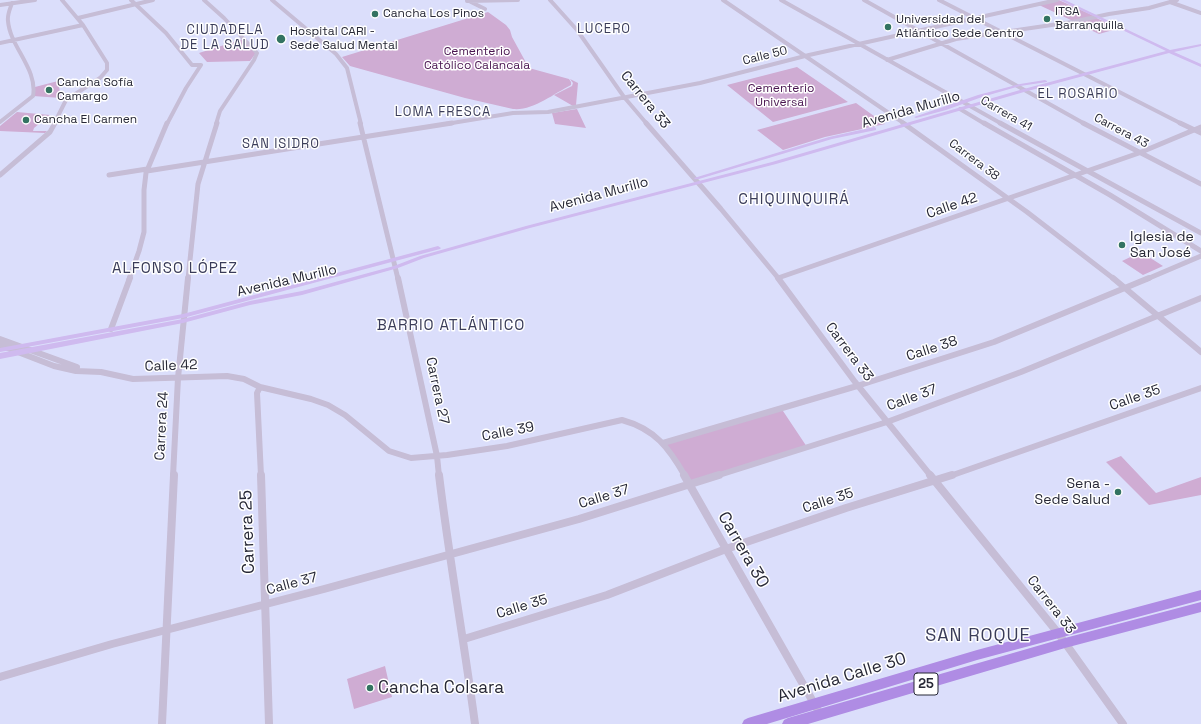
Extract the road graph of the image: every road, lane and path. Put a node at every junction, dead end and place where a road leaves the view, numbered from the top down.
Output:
1 (35, 0) edge
2 (62, 0) edge
3 (131, 0) edge
4 (152, 0) edge
5 (204, 0) edge
6 (272, 0) edge
7 (518, 0) edge
8 (550, 0) edge
9 (723, 0) edge
10 (781, 0) edge
11 (864, 0) edge
12 (939, 0) edge
13 (1057, 0) edge
14 (1062, 0) edge
15 (1068, 0) edge
16 (466, 1) edge
17 (482, 1) junction
18 (1172, 1) edge
19 (12, 3) junction
20 (135, 4) junction
21 (0, 5) edge
22 (476, 5) junction
23 (1081, 7) junction
24 (485, 9) dead end
25 (1201, 12) edge
26 (78, 18) junction
27 (975, 19) junction
28 (83, 25) junction
29 (918, 30) junction
30 (1130, 30) junction
31 (999, 32) junction
32 (14, 40) junction
33 (1201, 41) edge
34 (0, 43) edge
35 (941, 43) junction
36 (858, 44) junction
37 (1201, 45) edge
38 (1167, 49) junction
39 (808, 55) junction
40 (886, 60) junction
41 (1201, 62) edge
42 (1201, 66) edge
43 (1078, 72) junction
44 (1084, 75) junction
45 (1016, 86) junction
46 (1025, 90) junction
47 (624, 97) junction
48 (962, 101) junction
49 (971, 106) junction
50 (960, 109) junction
51 (905, 123) junction
52 (0, 124) edge
53 (1201, 127) edge
54 (1195, 130) junction
55 (1201, 132) edge
56 (364, 136) junction
57 (1139, 153) junction
58 (205, 162) junction
59 (147, 170) junction
60 (1086, 170) junction
61 (0, 175) edge
62 (109, 175) dead end
63 (1074, 175) junction
64 (696, 181) junction
65 (1201, 184) edge
66 (1008, 199) junction
67 (1201, 233) edge
68 (1201, 251) edge
69 (1201, 256) edge
70 (394, 259) junction
71 (396, 267) junction
72 (778, 278) junction
73 (1126, 288) junction
74 (1201, 298) edge
75 (1158, 316) junction
76 (183, 318) junction
77 (111, 329) junction
78 (93, 336) junction
79 (1, 345) edge
80 (1201, 352) edge
81 (0, 356) edge
82 (178, 378) junction
83 (858, 386) junction
84 (260, 387) junction
85 (1201, 388) edge
86 (345, 415) joint
87 (622, 420) joint
88 (887, 422) junction
89 (663, 443) junction
90 (437, 456) junction
91 (935, 481) junction
92 (689, 484) junction
93 (726, 549) junction
94 (449, 555) junction
95 (1201, 595) edge
96 (265, 604) junction
97 (1201, 607) edge
98 (166, 630) junction
99 (1058, 633) junction
100 (464, 639) junction
101 (1065, 643) junction
102 (0, 677) edge
103 (814, 704) junction
104 (820, 714) junction
105 (162, 724) edge
106 (269, 724) edge
107 (476, 724) edge
108 (748, 724) edge
109 (788, 724) edge
110 (1123, 724) edge

1 - 19 street
2 - 26 street
3 - 20 street
4 - 20 street
5 - 58 street, Carrera 24
6 - 56 street, Carrera 27
7 - 17 street
8 - 47 street, Carrera 33
9 - 39 street, Carrera 38
10 - 36 street, Carrera 41
11 - 29 street, Carrera 43
12 - 27 street
13 - 27 street, Calle 50
14 - 23 main road
15 - 23 main road
16 - 17 street
16 - 22 street
17 - 22 street
18 - 25 street
18 - 31 street
19 - 21 street
19 - 32 street
20 - 26 street
20 - 59 street
22 - 24 street
23 - 30 main road
26 - 28 street
27 - 29 street, Calle 50
27 - 31 street
28 - 32 street
28 - 61 street
29 - 35 street, Carrera 43
29 - 36 street, Calle 50
30 - 38 main road
30 - 38 main road
31 - 35 street
31 - 43 street
32 - 34 street
32 - 52 street
33 - 38 main road, Avenida Murillo
35 - 40 street
35 - 45 street, Carrera 43
36 - 39 street, Calle 50
36 - 40 street, Carrera 41
37 - 38 main road, Avenida Murillo
38 - 41 main road
38 - 42 main road
38 - 43 main road, Avenida Murillo
38 - 44 main road, Avenida Murillo
39 - 47 street, Calle 50
39 - 51 street, Carrera 38
40 - 48 street, Carrera 41
43 - 44 street
43 - 45 main road, Avenida Murillo
44 - 46 main road, Avenida Murillo
44 - 54 street
45 - 46 street, Carrera 43
45 - 48 main road, Avenida Murillo
46 - 49 main road, Avenida Murillo
46 - 57 street, Carrera 43
47 - 56 street, Calle 50
47 - 64 street, Carrera 33
48 - 49 street, Carrera 41
48 - 51 main road, Avenida Murillo
49 - 50 main road, Avenida Murillo
49 - 60 street, Carrera 41
50 - 51 main road, Avenida Murillo
50 - 63 street
51 - 64 main road, Avenida Murillo
51 - 66 street, Carrera 38
53 - 54 street, Calle 42
54 - 55 street
54 - 57 street, Calle 42
56 - 58 street, Calle 50
56 - 70 street, Carrera 27
57 - 60 street, Calle 42
57 - 65 street, Carrera 43
58 - 59 street, Calle 50
58 - 76 street, Carrera 24
59 - 62 street, Calle 50
59 - 77 street
60 - 63 street, Calle 42
60 - 67 street, Carrera 41
63 - 66 street, Calle 42
63 - 68 street
64 - 70 main road, Avenida Murillo
64 - 71 main road, Avenida Murillo
64 - 72 street, Carrera 33
66 - 72 street, Calle 42
66 - 73 street, Carrera 38
69 - 73 street, Calle 38
70 - 71 street, Carrera 27
70 - 76 main road, Avenida Murillo
71 - 76 main road, Avenida Murillo
71 - 90 street, Carrera 27
72 - 83 street, Carrera 33
73 - 75 street, Carrera 38
73 - 83 street, Calle 38
74 - 75 street, Calle 37
75 - 80 street, Carrera 38
75 - 88 street, Calle 37
76 - 77 main road, Avenida Murillo
76 - 78 main road, Avenida Murillo
76 - 82 street, Carrera 24
77 - 78 main road, Avenida Murillo
78 - 79 main road, Avenida Murillo
78 - 81 main road, Avenida Murillo
79 - 82 street, Calle 42
82 - 84 street, Calle 42
82 - 98 street, Carrera 24
83 - 88 street, Carrera 33
83 - 89 street, Calle 38
84 - 86 street, Calle 42
84 - 96 street, Carrera 25
85 - 91 street, Calle 35
86 - 90 street, Calle 39
87 - 89 street, Carrera 30
87 - 90 street, Calle 39
88 - 91 street, Carrera 33
88 - 92 street, Calle 37
89 - 92 street, Carrera 30
90 - 94 street, Carrera 27
91 - 93 street, Calle 35
91 - 99 street, Carrera 33
92 - 93 street, Carrera 30
92 - 94 street, Calle 37
93 - 100 street, Calle 35
93 - 103 street, Carrera 30
94 - 96 street, Calle 37
94 - 100 street, Carrera 27
95 - 99 highway, Avenida Calle 30 / 25
96 - 98 street, Calle 37
96 - 106 street, Carrera 25
97 - 101 highway, Avenida Calle 30 / 25
98 - 102 street, Calle 37
98 - 105 street, Carrera 24
99 - 101 street, Carrera 33
99 - 103 highway, Avenida Calle 30 / 25
100 - 107 street, Carrera 27
101 - 104 highway, Avenida Calle 30 / 25
101 - 110 street, Carrera 33
103 - 104 street, Carrera 30
103 - 108 highway, Avenida Calle 30 / 25
104 - 109 highway, Avenida Calle 30 / 25

